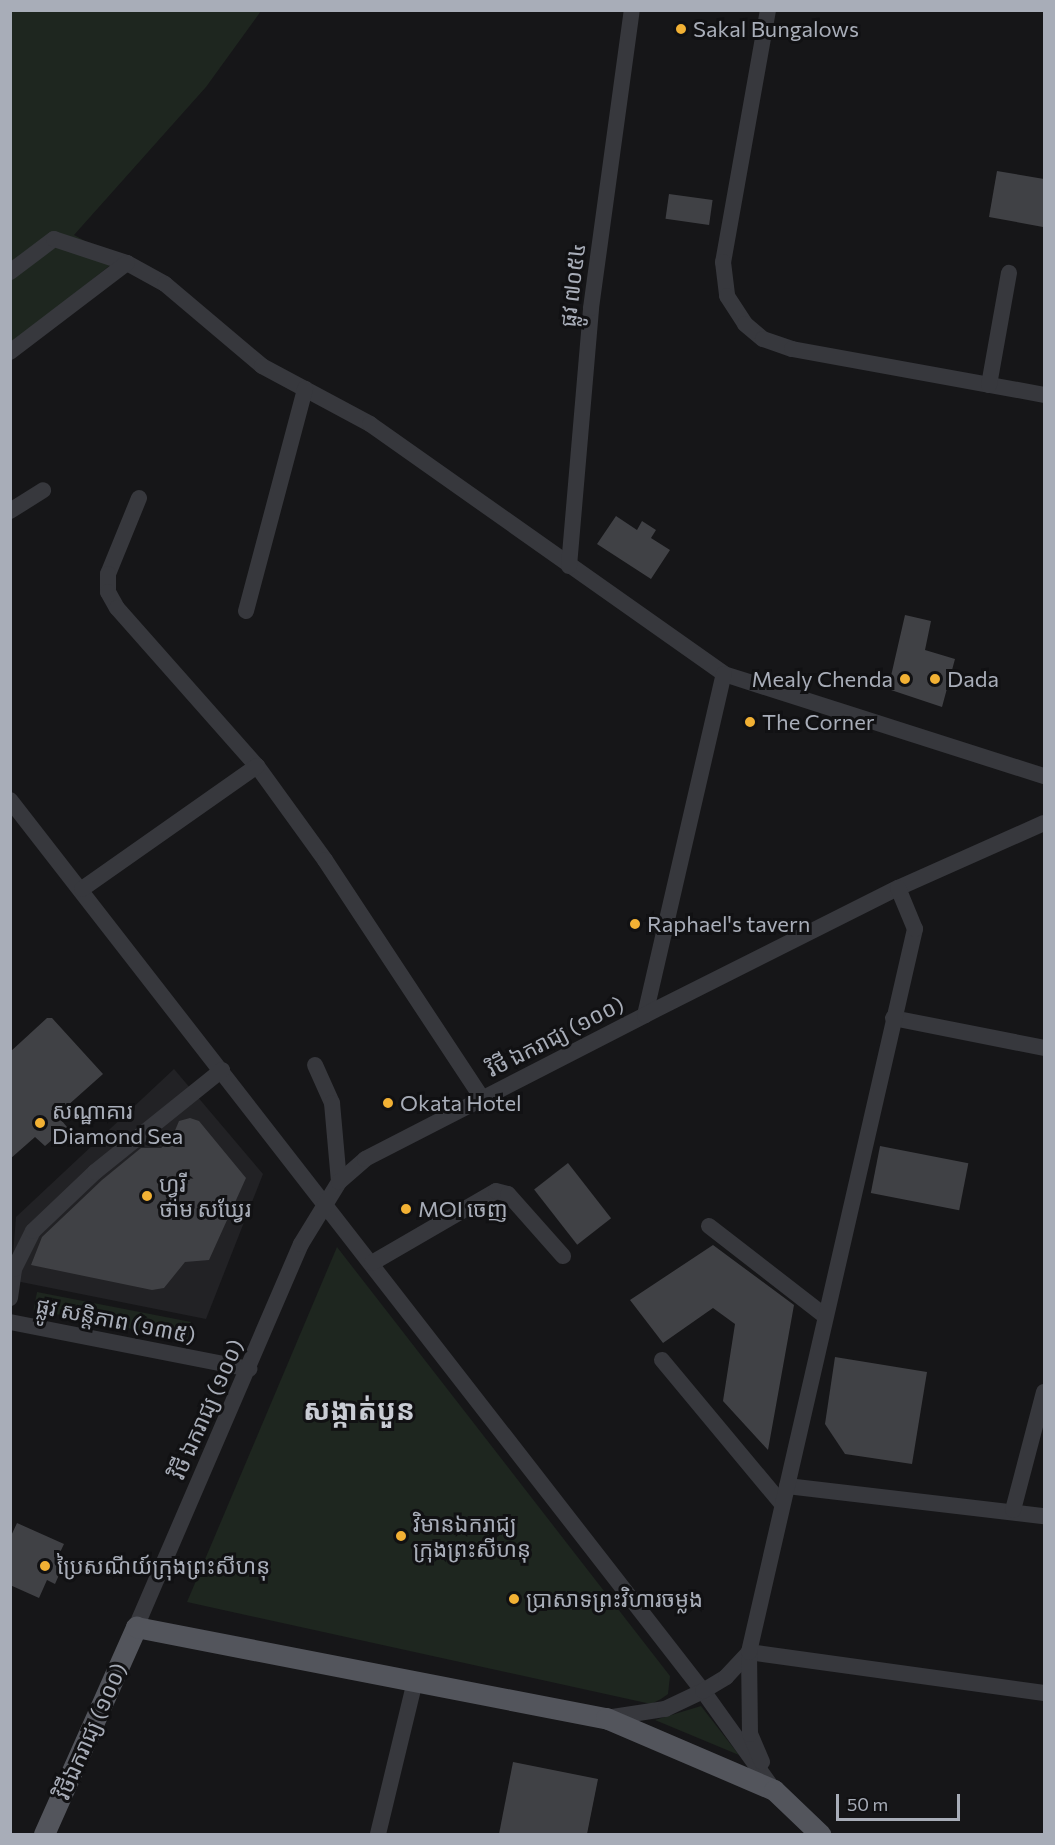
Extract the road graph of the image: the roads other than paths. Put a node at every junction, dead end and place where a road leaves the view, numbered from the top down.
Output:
1 (632, 10) edge
2 (768, 10) edge
3 (127, 264) junction
4 (10, 272) edge
5 (1009, 273) dead end
6 (10, 352) edge
7 (989, 385) junction
8 (305, 389) junction
9 (1044, 395) edge
10 (43, 490) dead end
11 (139, 498) dead end
12 (10, 511) edge
13 (569, 566) junction
14 (246, 611) dead end
15 (724, 674) junction
16 (257, 766) junction
17 (1044, 776) edge
18 (10, 800) edge
19 (1044, 822) edge
20 (898, 888) junction
21 (82, 889) junction
22 (645, 1015) junction
23 (893, 1018) junction
24 (1044, 1048) edge
25 (315, 1065) dead end
26 (222, 1070) junction
27 (482, 1098) junction
28 (339, 1182) junction
29 (326, 1204) junction
30 (709, 1226) dead end
31 (563, 1256) dead end
32 (372, 1263) junction
33 (10, 1298) edge
34 (825, 1316) junction
35 (10, 1322) edge
36 (662, 1360) dead end
37 (249, 1369) junction
38 (1044, 1392) edge
39 (787, 1486) junction
40 (782, 1504) junction
41 (1012, 1510) junction
42 (1044, 1516) edge
43 (136, 1627) junction
44 (749, 1652) junction
45 (415, 1681) junction
46 (703, 1691) junction
47 (1044, 1693) edge
48 (606, 1718) junction
49 (774, 1790) junction
50 (44, 1834) edge
51 (378, 1834) edge
52 (820, 1834) edge

1 - 13 street, ផ្លូវ ៧០៥៤
2 - 7 street
3 - 4 street
3 - 6 street
3 - 8 street
5 - 7 street
7 - 9 street
8 - 13 street
8 - 14 street
10 - 12 street
11 - 16 street
13 - 15 street
15 - 17 street
15 - 22 street
16 - 21 street
16 - 27 street
18 - 21 street
19 - 20 street, វិថី ឯករាជ្យ (១០០)
20 - 22 street, វិថី ឯករាជ្យ (១០០)
20 - 23 street
21 - 26 street
22 - 27 street, វិថី ឯករាជ្យ (១០០)
23 - 24 street
23 - 34 street
25 - 28 street
26 - 29 street
26 - 33 street
27 - 28 street, វិថី ឯករាជ្យ (១០០)
28 - 29 street, វិថី ឯករាជ្យ (១០០)
29 - 32 street
29 - 37 street, វិថី ឯករាជ្យ (១០០)
30 - 34 street
31 - 32 street
32 - 46 street
34 - 39 street
35 - 37 street, ផ្លូវ សន្តិភាព (១៣៥)
36 - 40 street
37 - 43 street, វិថី ឯករាជ្យ (១០០)
38 - 41 street
39 - 40 street
39 - 41 street
40 - 44 street
41 - 42 street
43 - 45 main road
43 - 50 main road, វិថីឯករាជ្យ (១០០)
44 - 46 street
44 - 47 street
44 - 49 street
45 - 48 main road
45 - 51 street
46 - 48 street
46 - 49 street
48 - 49 main road
49 - 52 main road

